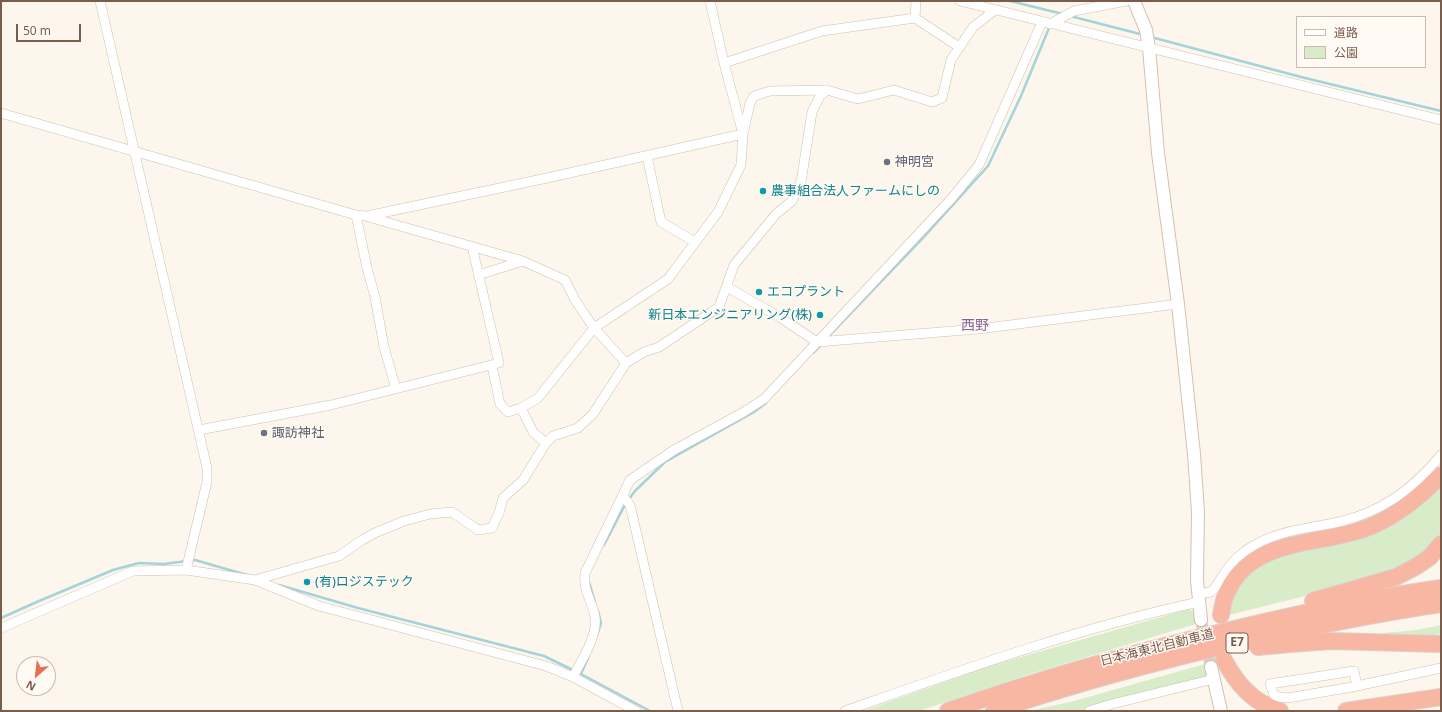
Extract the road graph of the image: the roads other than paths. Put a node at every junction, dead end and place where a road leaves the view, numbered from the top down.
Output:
1 (100, 1) edge
2 (710, 1) edge
3 (916, 1) edge
4 (960, 1) edge
5 (1126, 1) edge
6 (1134, 1) edge
7 (995, 10) junction
8 (915, 18) junction
9 (1046, 23) junction
10 (958, 47) junction
11 (1149, 48) junction
12 (724, 63) junction
13 (826, 90) junction
14 (1, 113) edge
15 (1441, 120) edge
16 (743, 134) junction
17 (134, 151) junction
18 (647, 156) junction
19 (361, 216) junction
20 (695, 242) junction
21 (472, 246) junction
22 (523, 261) junction
23 (478, 275) junction
24 (727, 287) junction
25 (1178, 304) junction
26 (594, 328) junction
27 (817, 342) junction
28 (626, 362) junction
29 (492, 366) junction
30 (396, 389) junction
31 (521, 408) junction
32 (199, 430) junction
33 (546, 443) junction
34 (1441, 455) edge
35 (1441, 475) edge
36 (623, 496) junction
37 (1441, 544) edge
38 (186, 570) junction
39 (255, 580) junction
40 (1441, 588) edge
41 (1198, 598) junction
42 (1441, 604) edge
43 (1221, 615) dead end
44 (1201, 620) tunnel mouth
45 (1, 628) edge
46 (1441, 644) edge
47 (1144, 650) junction
48 (1441, 668) edge
49 (1216, 669) junction
50 (573, 677) junction
51 (1357, 686) junction
52 (1036, 696) junction
53 (1441, 697) edge
54 (636, 711) edge
55 (678, 711) edge
56 (845, 711) edge
57 (948, 711) edge
58 (994, 711) edge
59 (1089, 711) edge
60 (1221, 711) edge
61 (1280, 711) edge
62 (1346, 711) edge

1 - 17 street
2 - 12 street
3 - 8 street
4 - 7 street
5 - 9 street
6 - 11 street
7 - 9 street
7 - 10 street
8 - 10 street
8 - 12 street
9 - 11 street
9 - 27 street
10 - 13 street
11 - 15 street
11 - 25 street
12 - 16 street
13 - 16 street
13 - 24 street
14 - 17 street
16 - 18 street
16 - 20 street
17 - 19 street
17 - 32 street
18 - 19 street
18 - 20 street
19 - 21 street
19 - 30 street
20 - 26 street
21 - 22 street
21 - 23 street
22 - 23 street
22 - 26 street
23 - 29 street
24 - 27 street
24 - 28 street
25 - 27 street
25 - 41 street
26 - 28 street
26 - 31 street
27 - 36 street
28 - 33 street
29 - 30 street
29 - 31 street
30 - 32 street
31 - 33 street
32 - 38 street
33 - 39 street
34 - 41 street
35 - 43 highway
36 - 50 street
36 - 55 street
37 - 47 highway
38 - 39 street
38 - 45 street
39 - 50 street
40 - 47 highway, 日本海東北自動車道 / E7
41 - 44 street
41 - 56 street
42 - 52 highway, 日本海東北自動車道 / E7
46 - 52 highway
47 - 57 highway, 日本海東北自動車道 / E7
48 - 51 street
49 - 59 street
49 - 60 street
49 - 61 highway
50 - 54 street
51 - 51 street
52 - 58 highway, 日本海東北自動車道 / E7
53 - 62 highway

